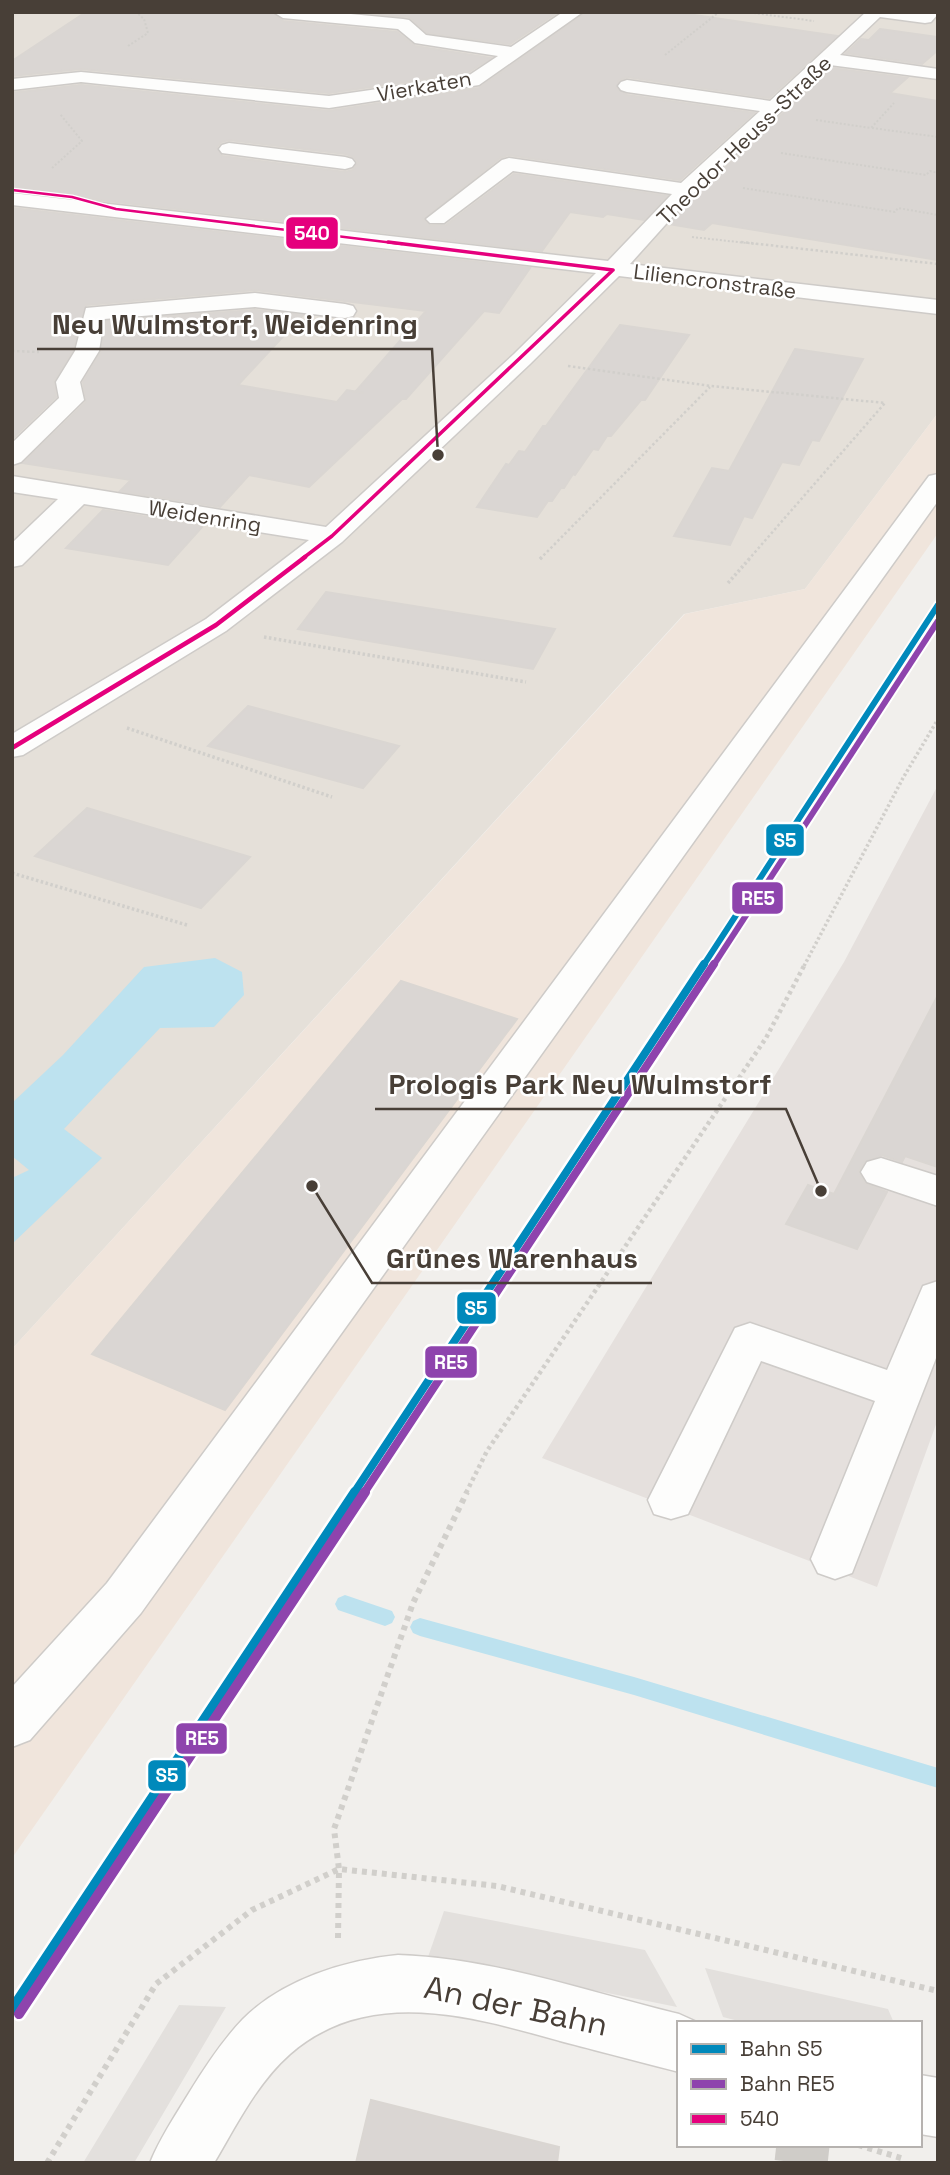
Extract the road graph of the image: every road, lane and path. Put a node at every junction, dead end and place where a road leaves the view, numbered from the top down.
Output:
1 (575, 12) edge
2 (719, 12) edge
3 (746, 12) edge
4 (877, 12) edge
5 (931, 12) edge
6 (283, 13) edge
7 (860, 27) junction
8 (516, 53) junction
9 (826, 59) junction
10 (930, 73) edge
11 (12, 85) edge
12 (627, 86) joint
13 (295, 98) junction
14 (771, 110) junction
15 (273, 115) dead end
16 (871, 128) junction
17 (251, 132) dead end
18 (938, 137) edge
19 (734, 145) junction
20 (345, 163) dead end
21 (938, 173) edge
22 (691, 185) junction
23 (12, 190) edge
24 (12, 199) edge
25 (116, 209) junction
26 (938, 215) edge
27 (436, 219) dead end
28 (650, 232) junction
29 (938, 264) edge
30 (613, 270) junction
31 (938, 307) edge
32 (345, 311) dead end
33 (522, 359) junction
34 (710, 386) junction
35 (12, 457) edge
36 (938, 482) edge
37 (12, 484) edge
38 (78, 495) junction
39 (332, 536) junction
40 (12, 559) edge
41 (540, 559) dead end
42 (728, 583) dead end
43 (216, 625) junction
44 (526, 682) dead end
45 (938, 719) edge
46 (127, 728) dead end
47 (12, 747) edge
48 (332, 797) dead end
49 (12, 873) edge
50 (187, 925) dead end
51 (881, 1172) dead end
52 (938, 1191) edge
53 (938, 1297) edge
54 (901, 1392) junction
55 (671, 1500) dead end
56 (835, 1559) dead end
57 (12, 1724) edge
58 (338, 1993) junction
59 (677, 2042) edge
60 (865, 2147) edge
61 (180, 2163) edge
62 (918, 2163) edge

1 - 8 street, Vierkaten
2 - 12 path
3 - 7 path
4 - 5 street, Theodor-Heuss-Straße
4 - 7 street, Theodor-Heuss-Straße
6 - 8 street
7 - 9 street, Theodor-Heuss-Straße
8 - 13 street, Vierkaten
9 - 10 street
9 - 14 street, Theodor-Heuss-Straße
10 - 16 path
11 - 13 street, Vierkaten
12 - 14 street
13 - 15 street
14 - 16 path
14 - 19 street, Theodor-Heuss-Straße
16 - 18 path
17 - 20 street
19 - 21 path
19 - 22 street, Theodor-Heuss-Straße
22 - 26 path
22 - 27 street
22 - 28 street, Theodor-Heuss-Straße
23 - 25 street, Liliencronstraße
24 - 25 street, Liliencronstraße
25 - 30 street, Liliencronstraße
28 - 29 path
28 - 30 street, Theodor-Heuss-Straße
30 - 31 street, Liliencronstraße
30 - 33 street, Theodor-Heuss-Straße
32 - 35 street
33 - 34 path
33 - 39 street, Theodor-Heuss-Straße
34 - 41 path
34 - 42 path
36 - 57 street
37 - 38 street, Weidenring
38 - 39 street, Weidenring
38 - 40 street
39 - 43 street, Theodor-Heuss-Straße
43 - 44 path
43 - 47 street, Theodor-Heuss-Straße
45 - 58 path
46 - 48 path
49 - 50 path
51 - 52 street
53 - 54 street
54 - 55 street
54 - 56 street
58 - 59 street, An der Bahn
58 - 61 street, An der Bahn
60 - 62 path

